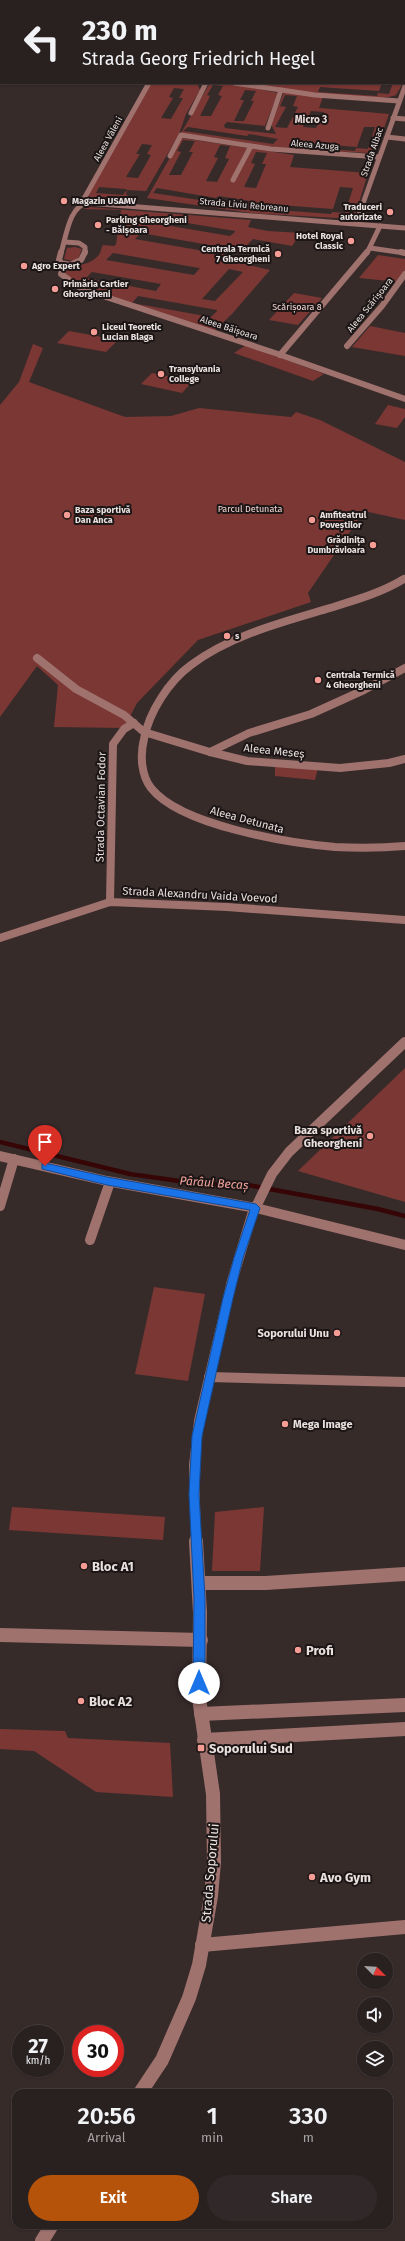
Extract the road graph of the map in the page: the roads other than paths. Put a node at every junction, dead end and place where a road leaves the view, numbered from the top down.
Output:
1 (148, 84) edge
2 (205, 84) edge
3 (241, 84) edge
4 (405, 86) edge
5 (281, 90) junction
6 (399, 101) junction
7 (190, 113) dead end
8 (393, 118) junction
9 (405, 119) edge
10 (268, 128) dead end
11 (387, 137) junction
12 (405, 139) edge
13 (250, 146) junction
14 (170, 156) dead end
15 (379, 157) junction
16 (233, 180) dead end
17 (81, 204) junction
18 (356, 224) junction
19 (380, 226) junction
20 (405, 228) edge
21 (65, 242) junction
22 (370, 248) junction
23 (405, 253) edge
24 (64, 264) junction
25 (405, 274) edge
26 (347, 346) dead end
27 (280, 355) junction
28 (405, 399) edge
29 (405, 578) edge
30 (37, 658) dead end
31 (405, 668) edge
32 (134, 722) junction
33 (144, 732) junction
34 (210, 752) junction
35 (405, 759) edge
36 (405, 846) edge
37 (110, 902) junction
38 (405, 920) edge
39 (0, 938) edge
40 (405, 1042) edge
41 (0, 1156) edge
42 (14, 1159) junction
43 (110, 1182) junction
44 (258, 1203) junction
45 (0, 1206) edge
46 (90, 1240) dead end
47 (405, 1246) edge
48 (209, 1377) junction
49 (405, 1382) edge
50 (405, 1574) edge
51 (199, 1583) junction
52 (0, 1635) edge
53 (201, 1640) junction
54 (405, 1705) edge
55 (201, 1714) junction
56 (405, 1729) edge
57 (204, 1740) junction
58 (405, 1927) edge
59 (202, 1945) junction
60 (143, 2089) edge
61 (50, 2229) edge
62 (42, 2241) edge

1 - 17 street, Aleea Văleni
2 - 7 street
3 - 5 street
4 - 6 street, Strada Albac
5 - 6 street
5 - 10 street
6 - 8 street, Strada Albac
8 - 9 street
8 - 11 street, Strada Albac
11 - 12 street
11 - 15 street, Strada Albac
13 - 14 street, Aleea Azuga
13 - 15 street, Aleea Azuga
13 - 16 street
15 - 18 street, Strada Albac
17 - 18 street, Strada Liviu Rebreanu
17 - 21 street, Aleea Băișoara
18 - 19 street, Strada Liviu Rebreanu
19 - 20 street, Strada Liviu Rebreanu
19 - 22 street
21 - 24 street, Aleea Băișoara
21 - 24 street
22 - 23 street
22 - 27 street
24 - 27 street, Aleea Băișoara
25 - 26 street, Aleea Scărișoara
27 - 28 street, Aleea Băișoara
29 - 33 street, Aleea Detunata
30 - 32 street
31 - 34 street
32 - 33 street
32 - 37 street, Strada Octavian Fodor
33 - 34 street, Aleea Meseș
33 - 36 street, Aleea Detunata
34 - 35 street, Aleea Meseș
37 - 38 street, Strada Alexandru Vaida Voevod
37 - 39 street, Strada Alexandru Vaida Voevod
40 - 44 street, Strada Soporului
41 - 42 street
42 - 43 street
42 - 45 street
43 - 44 street
43 - 46 street
44 - 47 street
44 - 48 street, Strada Soporului
48 - 49 street
48 - 51 street, Strada Soporului
50 - 51 street
51 - 53 street, Strada Soporului
52 - 53 street
53 - 55 street, Strada Soporului
54 - 55 street
55 - 57 street, Strada Soporului
56 - 57 street
57 - 59 street, Strada Soporului
58 - 59 street
59 - 60 street, Strada Soporului
61 - 62 street

